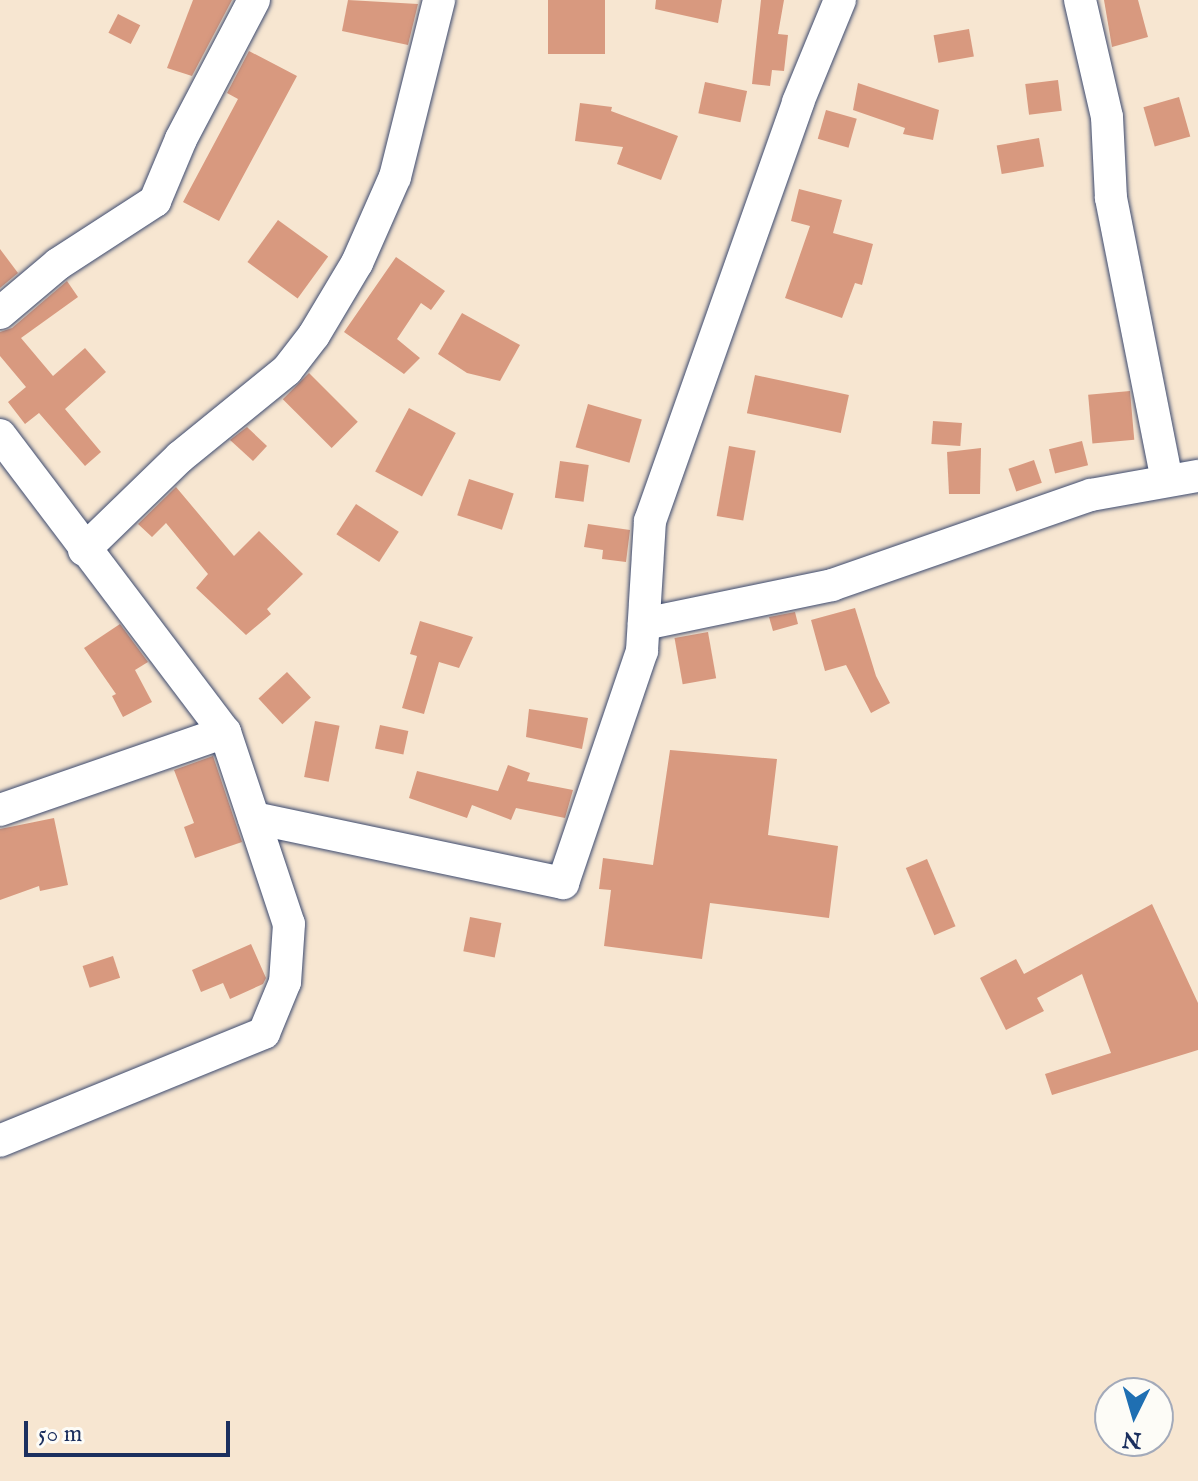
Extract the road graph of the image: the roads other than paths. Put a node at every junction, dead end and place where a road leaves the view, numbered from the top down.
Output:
1 (254, 0) edge
2 (439, 0) edge
3 (840, 0) edge
4 (1080, 0) edge
5 (0, 313) edge
6 (0, 435) edge
7 (1182, 478) edge
8 (84, 550) junction
9 (644, 624) junction
10 (225, 732) junction
11 (0, 810) edge
12 (254, 818) junction
13 (0, 1141) edge

1 - 5 street
2 - 8 street
3 - 9 street
4 - 7 street
6 - 8 street
7 - 9 street
8 - 10 street
9 - 12 street
10 - 11 street
10 - 12 street
12 - 13 street

